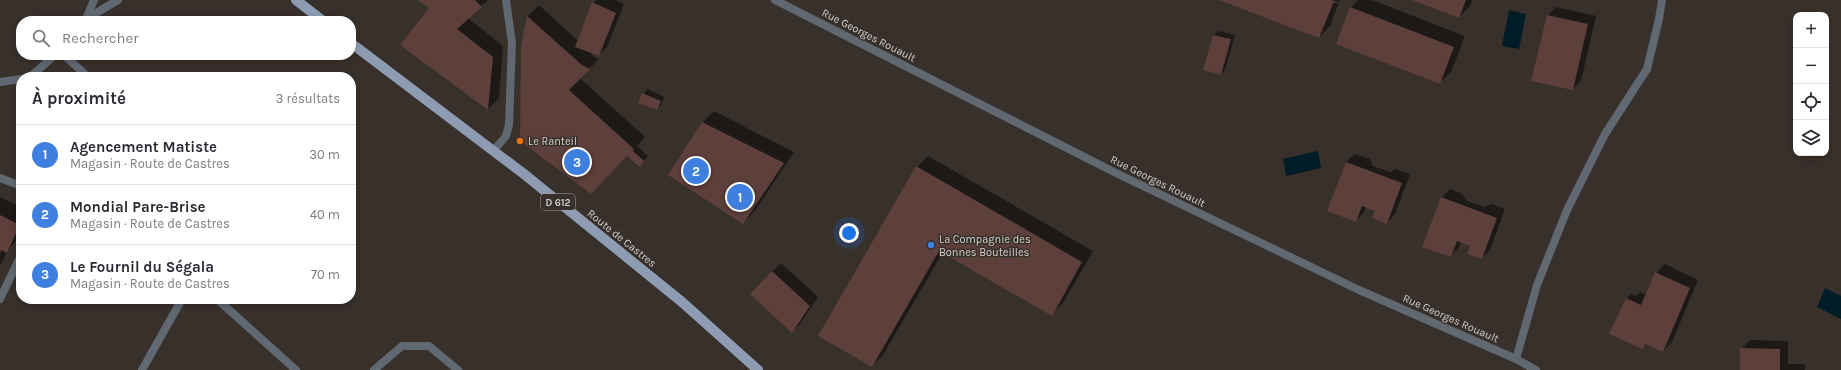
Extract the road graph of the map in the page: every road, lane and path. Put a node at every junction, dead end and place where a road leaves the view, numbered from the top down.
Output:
1 (94, 0) edge
2 (118, 0) edge
3 (296, 0) edge
4 (506, 0) edge
5 (775, 0) edge
6 (1662, 0) edge
7 (87, 16) edge
8 (92, 16) edge
9 (316, 16) edge
10 (356, 47) edge
11 (49, 60) edge
12 (69, 60) edge
13 (36, 72) edge
14 (83, 72) edge
15 (16, 80) edge
16 (0, 82) edge
17 (494, 150) junction
18 (0, 178) edge
19 (16, 184) edge
20 (16, 265) edge
21 (0, 299) edge
22 (179, 304) edge
23 (223, 304) edge
24 (1516, 359) junction
25 (142, 370) edge
26 (296, 370) edge
27 (374, 370) edge
28 (458, 370) edge
29 (758, 370) edge
30 (1536, 370) edge

1 - 7 street
2 - 8 street
3 - 9 main road
4 - 17 street
5 - 24 street, Rue Georges Rouault
6 - 24 street
10 - 17 main road, Route de Castres / D 612
11 - 13 street
12 - 14 street
15 - 16 street
17 - 29 main road, Route de Castres / D 612
18 - 19 street
20 - 21 street
22 - 25 street
23 - 26 street
24 - 30 street, Rue Georges Rouault
27 - 28 street

